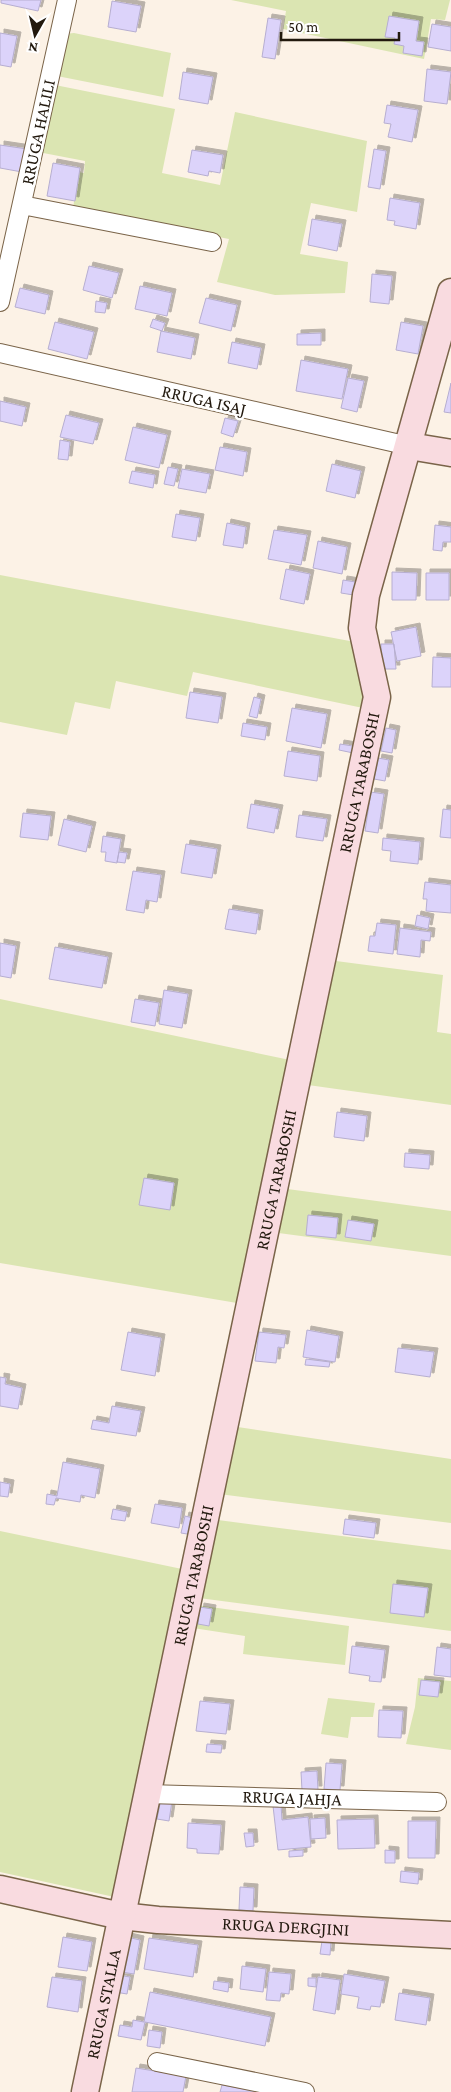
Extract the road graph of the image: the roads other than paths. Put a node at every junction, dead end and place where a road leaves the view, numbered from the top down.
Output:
1 (67, 0) edge
2 (22, 205) junction
3 (212, 242) dead end
4 (451, 292) edge
5 (0, 302) edge
6 (0, 353) edge
7 (409, 446) junction
8 (451, 453) edge
9 (147, 1794) junction
10 (437, 1802) dead end
11 (0, 1889) edge
12 (121, 1916) junction
13 (451, 1936) edge
14 (157, 2062) dead end
15 (85, 2092) edge
16 (305, 2092) edge

1 - 2 street, RRUGA HALILI
2 - 3 street, RRUGA HALILI
2 - 5 street, RRUGA HALILI
4 - 7 street, RRUGA TARABOSHI
6 - 7 street, RRUGA ISAJ
7 - 8 street
7 - 9 street, RRUGA TARABOSHI
9 - 10 street, RRUGA JAHJA
9 - 12 street, RRUGA TARABOSHI
11 - 12 street, RRUGA DERGJINI
12 - 13 street, RRUGA DERGJINI
12 - 15 street, RRUGA STALLA
14 - 16 street

